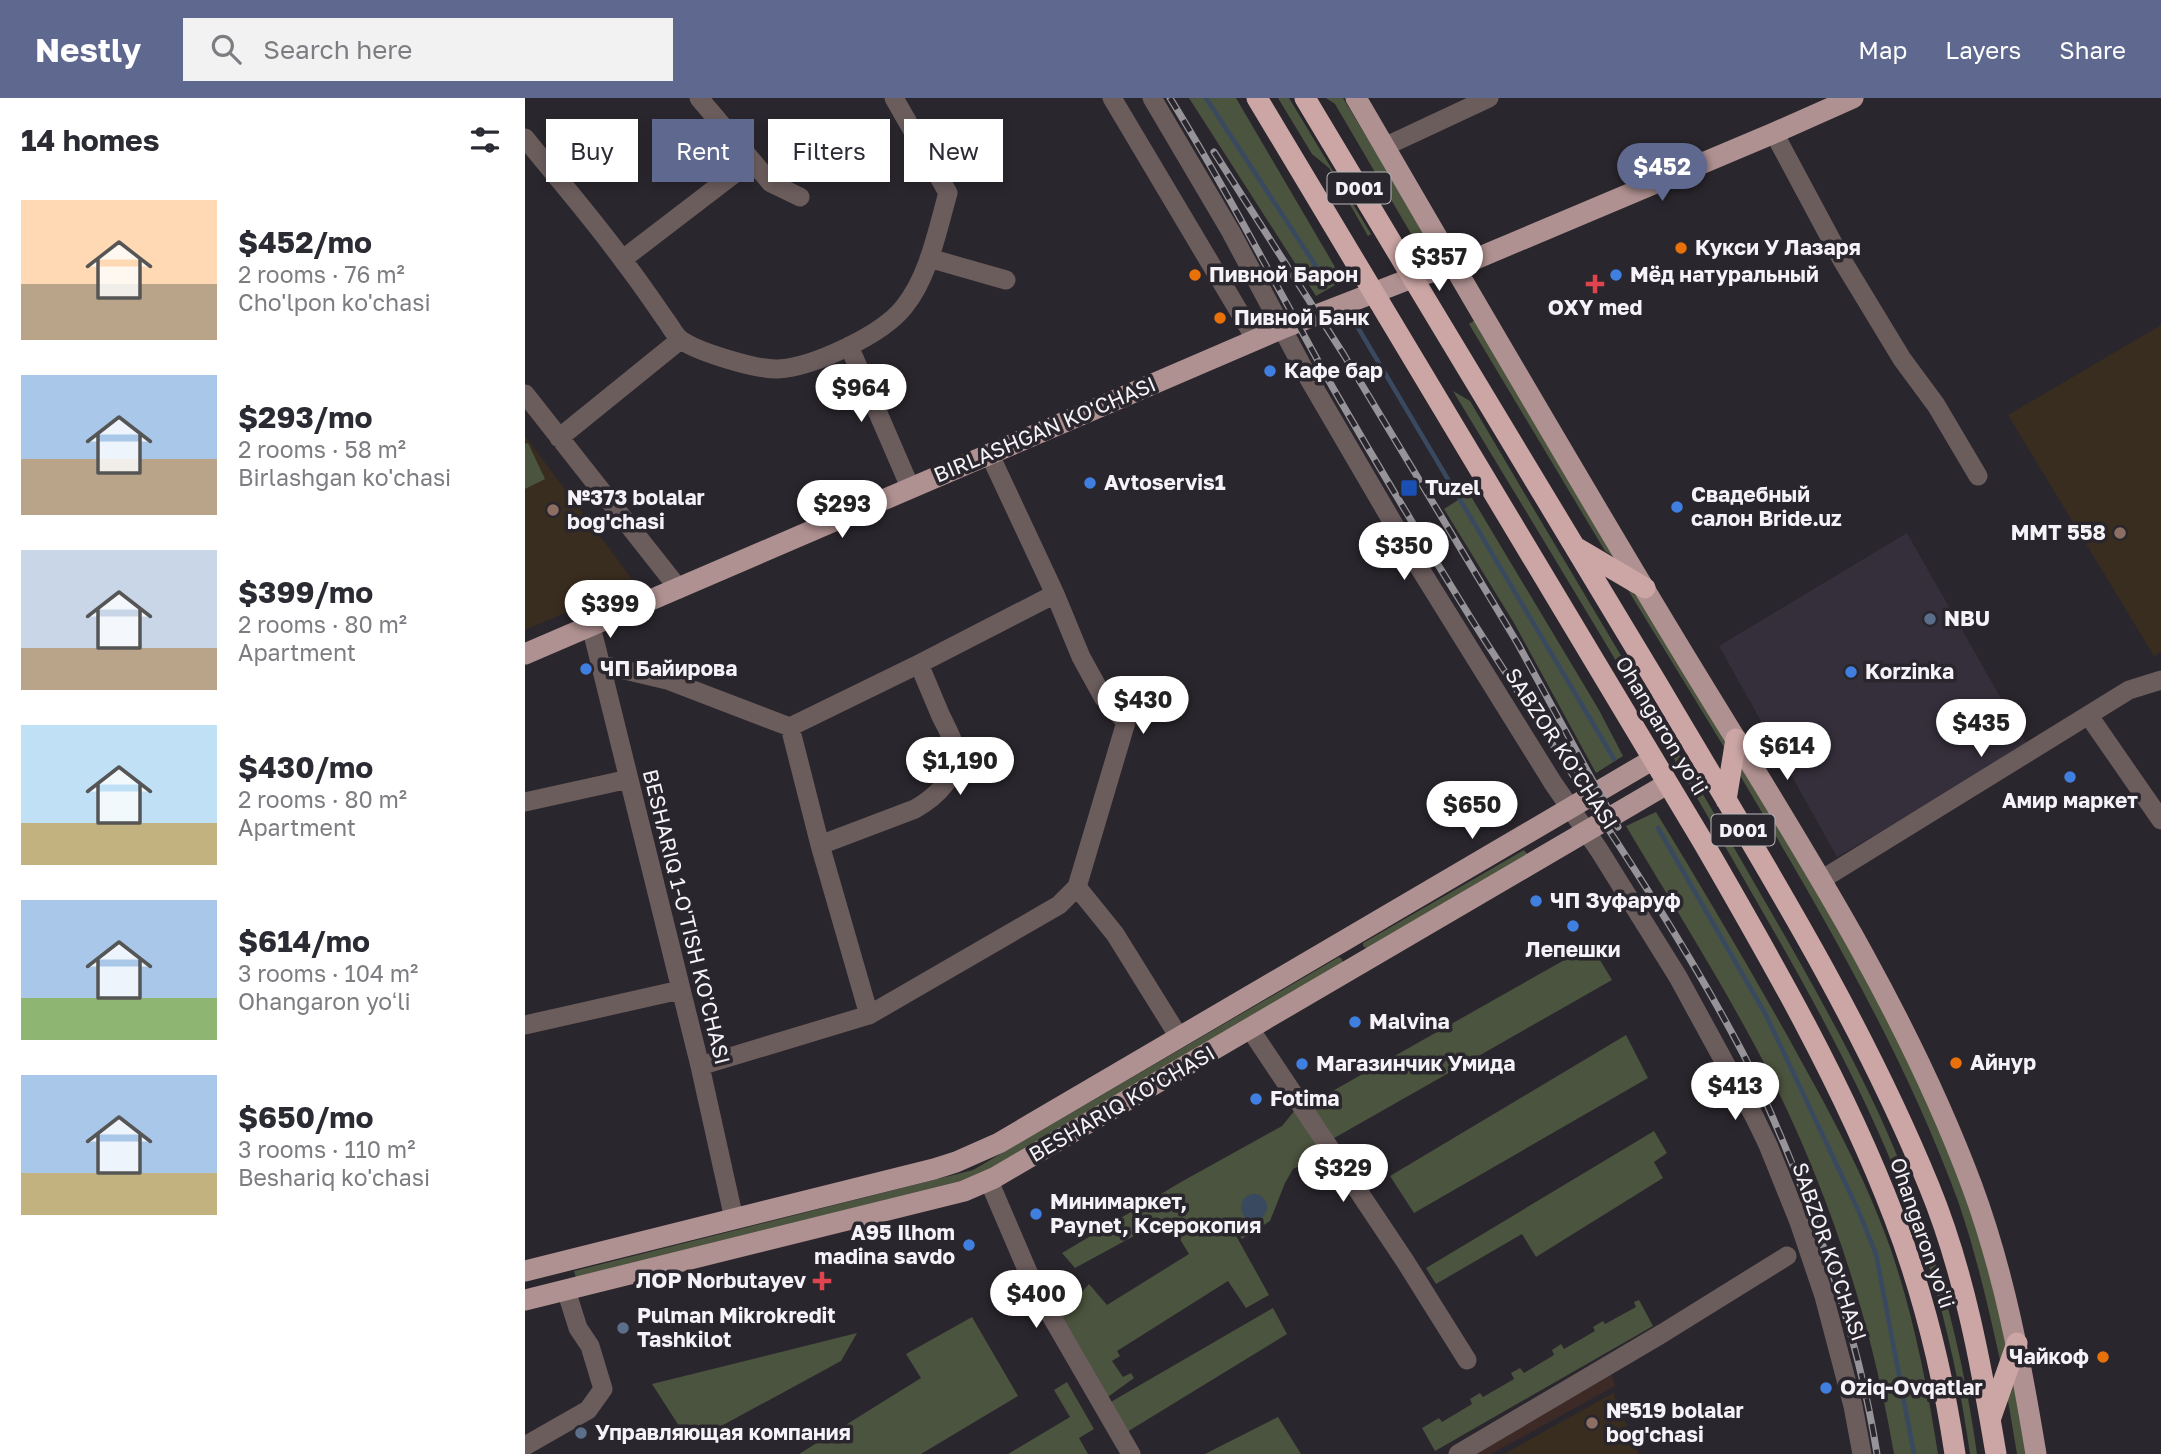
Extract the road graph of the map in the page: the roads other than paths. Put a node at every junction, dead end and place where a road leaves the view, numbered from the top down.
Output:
1 (699, 98) edge
2 (894, 98) edge
3 (1112, 98) edge
4 (1151, 98) edge
5 (1257, 98) edge
6 (1305, 98) edge
7 (1356, 98) edge
8 (1489, 98) edge
9 (1853, 98) edge
10 (716, 119) edge
11 (1774, 134) junction
12 (525, 138) edge
13 (1384, 147) junction
14 (754, 164) edge
15 (724, 182) edge
16 (800, 197) dead end
17 (929, 258) junction
18 (623, 260) junction
19 (1455, 266) junction
20 (1412, 278) junction
21 (1006, 280) dead end
22 (1373, 293) junction
23 (1283, 328) junction
24 (680, 340) junction
25 (1256, 340) junction
26 (849, 346) junction
27 (525, 394) edge
28 (559, 438) junction
29 (989, 453) junction
30 (1978, 477) dead end
31 (910, 487) junction
32 (1574, 545) junction
33 (1645, 588) junction
34 (679, 589) junction
35 (1055, 594) junction
36 (591, 626) junction
37 (525, 654) edge
38 (599, 664) junction
39 (919, 664) junction
40 (2161, 680) edge
41 (2089, 716) junction
42 (790, 727) junction
43 (1736, 739) junction
44 (1652, 760) junction
45 (628, 779) junction
46 (1667, 784) junction
47 (1726, 800) junction
48 (525, 803) edge
49 (1570, 808) junction
50 (2161, 820) edge
51 (1586, 832) junction
52 (820, 845) junction
53 (1821, 880) junction
54 (1077, 887) junction
55 (1343, 941) junction
56 (1359, 965) junction
57 (680, 990) junction
58 (869, 1015) junction
59 (525, 1025) edge
60 (1250, 1029) junction
61 (1179, 1037) junction
62 (700, 1066) junction
63 (989, 1181) junction
64 (734, 1219) junction
65 (1787, 1256) dead end
66 (559, 1263) junction
67 (525, 1271) edge
68 (566, 1290) junction
69 (525, 1300) edge
70 (2017, 1343) junction
71 (1467, 1360) dead end
72 (1990, 1419) junction
73 (525, 1446) edge
74 (1131, 1454) edge
75 (1458, 1454) edge
76 (1862, 1454) edge
77 (1955, 1454) edge
78 (1996, 1454) edge
79 (2036, 1454) edge

1 - 10 street
2 - 17 street
3 - 25 street
4 - 23 street, SABZOR KO'CHASI
5 - 22 highway, Ohangaron yoʻli / D001
6 - 20 highway, Ohangaron yoʻli / D001
7 - 13 main road
8 - 13 street
9 - 11 main road, BIRLASHGAN KO'CHASI
11 - 19 main road, BIRLASHGAN KO'CHASI
11 - 30 street
12 - 18 street
13 - 19 main road
14 - 16 street
15 - 18 street
17 - 21 street
17 - 26 street
18 - 24 street
19 - 20 main road, BIRLASHGAN KO'CHASI
19 - 33 main road
20 - 22 main road, BIRLASHGAN KO'CHASI
20 - 32 highway, Ohangaron yoʻli / D001
22 - 23 main road, BIRLASHGAN KO'CHASI
22 - 44 highway, Ohangaron yoʻli / D001
23 - 25 main road, BIRLASHGAN KO'CHASI
23 - 49 street, SABZOR KO'CHASI
24 - 26 street
24 - 28 street
25 - 29 main road, BIRLASHGAN KO'CHASI
26 - 31 street
27 - 28 street
28 - 34 street
29 - 31 main road, BIRLASHGAN KO'CHASI
29 - 35 street
31 - 34 main road, BIRLASHGAN KO'CHASI
32 - 33 highway
32 - 47 highway, Ohangaron yoʻli / D001
33 - 43 main road
34 - 36 main road, BIRLASHGAN KO'CHASI
35 - 39 street
35 - 54 street
36 - 37 main road, BIRLASHGAN KO'CHASI
36 - 38 street, BESHARIQ 1-O'TISH KO'CHASI
38 - 42 street
38 - 45 street, BESHARIQ 1-O'TISH KO'CHASI
39 - 42 street
39 - 52 street
40 - 41 street
41 - 50 street
41 - 53 street
42 - 52 street
43 - 47 highway
43 - 53 main road
44 - 46 highway, Ohangaron yoʻli / D001
44 - 49 main road, BESHARIQ KO'CHASI
45 - 48 street
45 - 57 street, BESHARIQ 1-O'TISH KO'CHASI
46 - 51 main road, BESHARIQ KO'CHASI
46 - 77 highway, Ohangaron yoʻli / D001
47 - 72 highway, Ohangaron yoʻli / D001
49 - 51 street, SABZOR KO'CHASI
49 - 55 main road, BESHARIQ KO'CHASI
51 - 56 main road, BESHARIQ KO'CHASI
51 - 76 street, SABZOR KO'CHASI
52 - 58 street
53 - 70 main road
54 - 58 street
54 - 61 street
55 - 56 main road
55 - 61 main road, BESHARIQ KO'CHASI
56 - 60 main road, BESHARIQ KO'CHASI
57 - 59 street
57 - 62 street, BESHARIQ 1-O'TISH KO'CHASI
58 - 62 street
60 - 63 main road, BESHARIQ KO'CHASI
60 - 71 street
61 - 64 main road, BESHARIQ KO'CHASI
62 - 64 street, BESHARIQ 1-O'TISH KO'CHASI
63 - 68 main road, BESHARIQ KO'CHASI
63 - 74 street
64 - 66 main road, BESHARIQ KO'CHASI
65 - 75 street
66 - 67 main road, BESHARIQ KO'CHASI
66 - 68 main road
68 - 69 main road, BESHARIQ KO'CHASI
68 - 73 street
70 - 72 highway
70 - 79 main road
72 - 78 highway, Ohangaron yoʻli / D001

